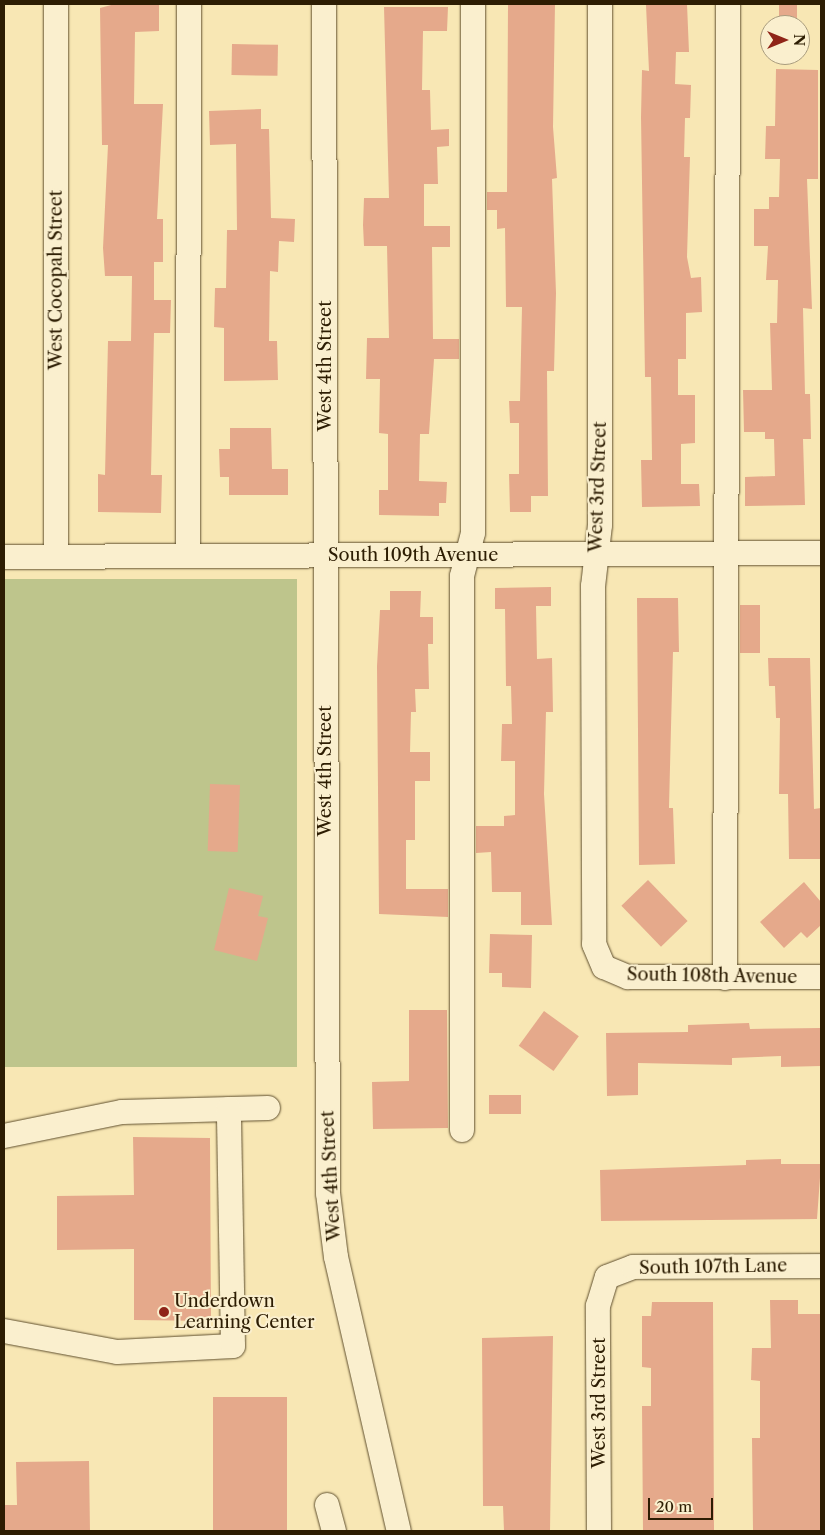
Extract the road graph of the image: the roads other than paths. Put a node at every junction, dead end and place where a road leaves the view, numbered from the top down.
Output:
1 (56, 4) edge
2 (190, 4) edge
3 (324, 4) edge
4 (473, 4) edge
5 (600, 4) edge
6 (728, 4) edge
7 (821, 553) edge
8 (727, 554) junction
9 (466, 555) junction
10 (597, 555) junction
11 (188, 556) junction
12 (325, 556) junction
13 (56, 557) junction
14 (4, 558) edge
15 (604, 967) joint
16 (821, 977) edge
17 (725, 978) junction
18 (268, 1108) dead end
19 (230, 1109) junction
20 (462, 1130) dead end
21 (4, 1136) edge
22 (821, 1266) edge
23 (607, 1277) joint
24 (4, 1331) edge
25 (327, 1505) dead end
26 (334, 1531) edge
27 (399, 1531) edge
28 (599, 1531) edge

1 - 13 street, West Cocopah Street
2 - 11 street
3 - 12 street, West 4th Street
4 - 9 street
5 - 10 street, West 3rd Street
6 - 8 street
7 - 8 street, South 109th Avenue
8 - 10 street, South 109th Avenue
8 - 17 street
9 - 10 street, South 109th Avenue
9 - 12 street, South 109th Avenue
9 - 20 street
10 - 15 street, West 3rd Street
11 - 12 street, South 109th Avenue
11 - 13 street, South 109th Avenue
12 - 27 street, West 4th Street
13 - 14 street, South 109th Avenue
15 - 17 street, South 108th Avenue
16 - 17 street, South 108th Avenue
18 - 19 street
19 - 21 street
19 - 24 street
22 - 23 street, South 107th Lane
23 - 28 street, West 3rd Street
25 - 26 street

